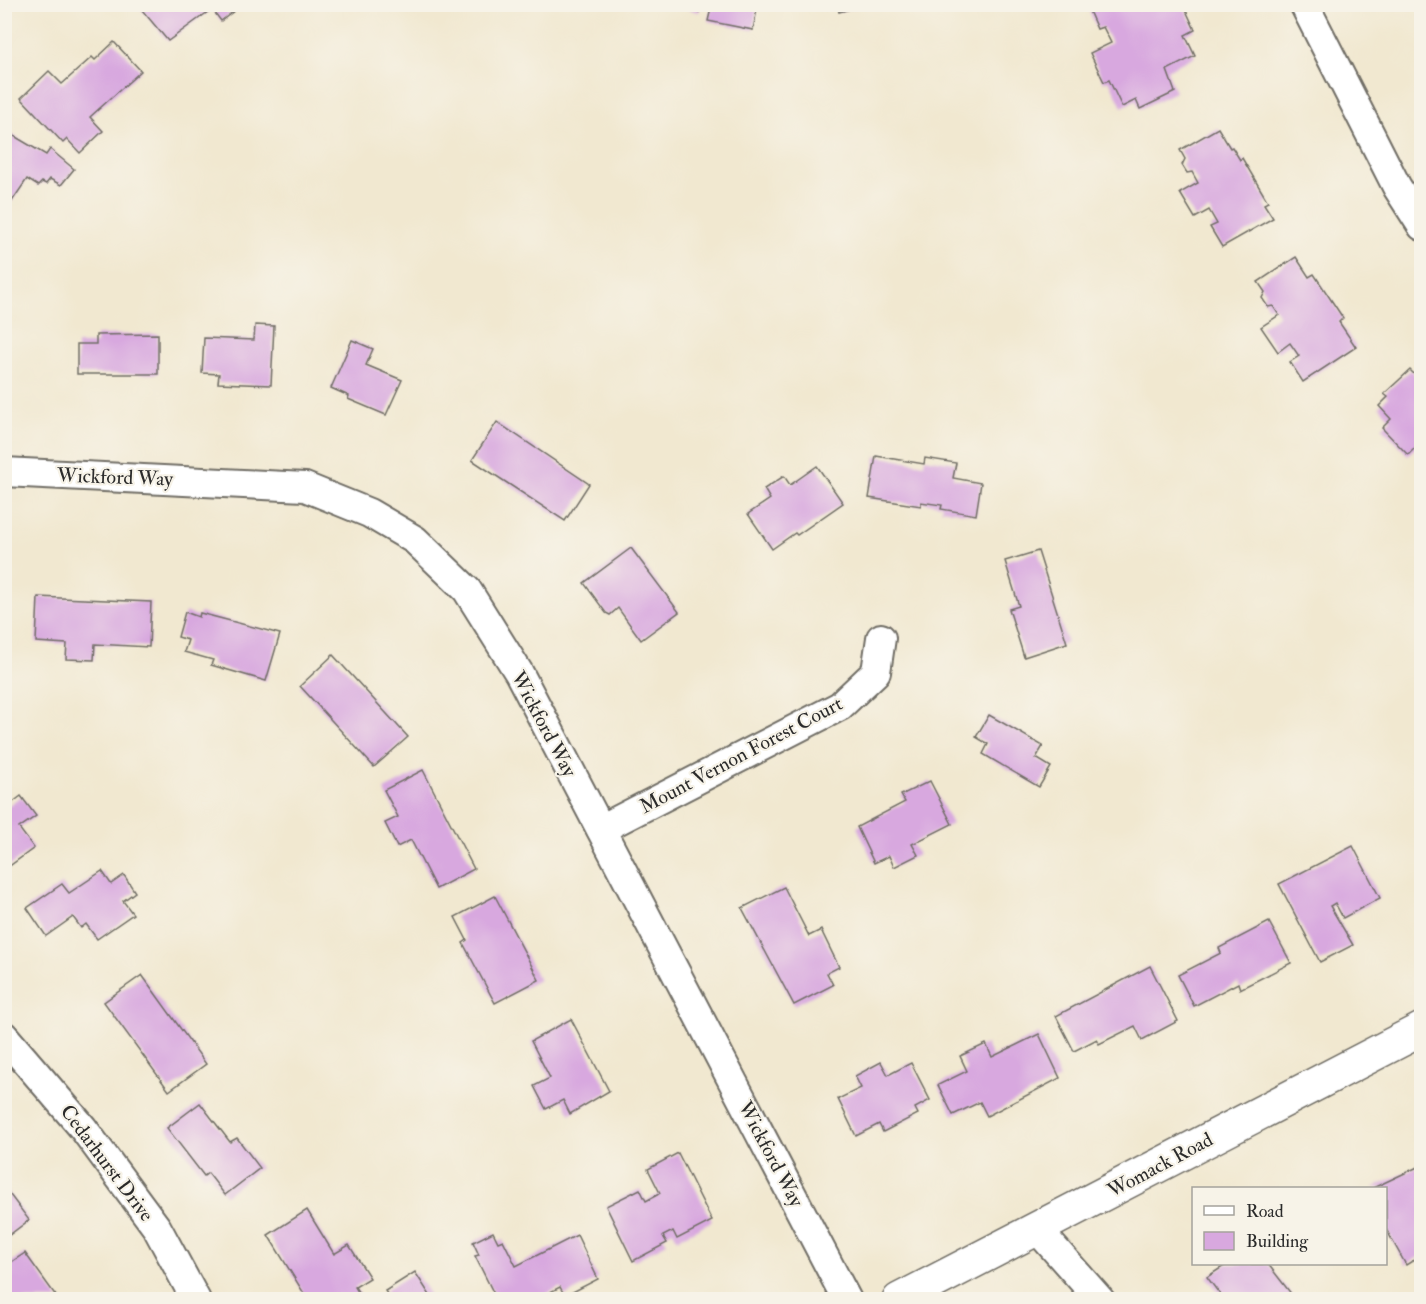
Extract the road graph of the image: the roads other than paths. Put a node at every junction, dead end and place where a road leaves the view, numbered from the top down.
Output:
1 (1304, 4) edge
2 (1422, 226) edge
3 (4, 472) edge
4 (881, 638) dead end
5 (601, 829) junction
6 (1422, 1029) edge
7 (4, 1036) edge
8 (1037, 1229) junction
9 (196, 1299) edge
10 (847, 1299) edge
11 (899, 1299) edge
12 (1100, 1299) edge

1 - 2 street
3 - 5 street, Wickford Way
4 - 5 street, Mount Vernon Forest Court
5 - 10 street, Wickford Way
6 - 8 street, Womack Road
7 - 9 street, Cedarhurst Drive
8 - 11 street, Womack Road
8 - 12 street

